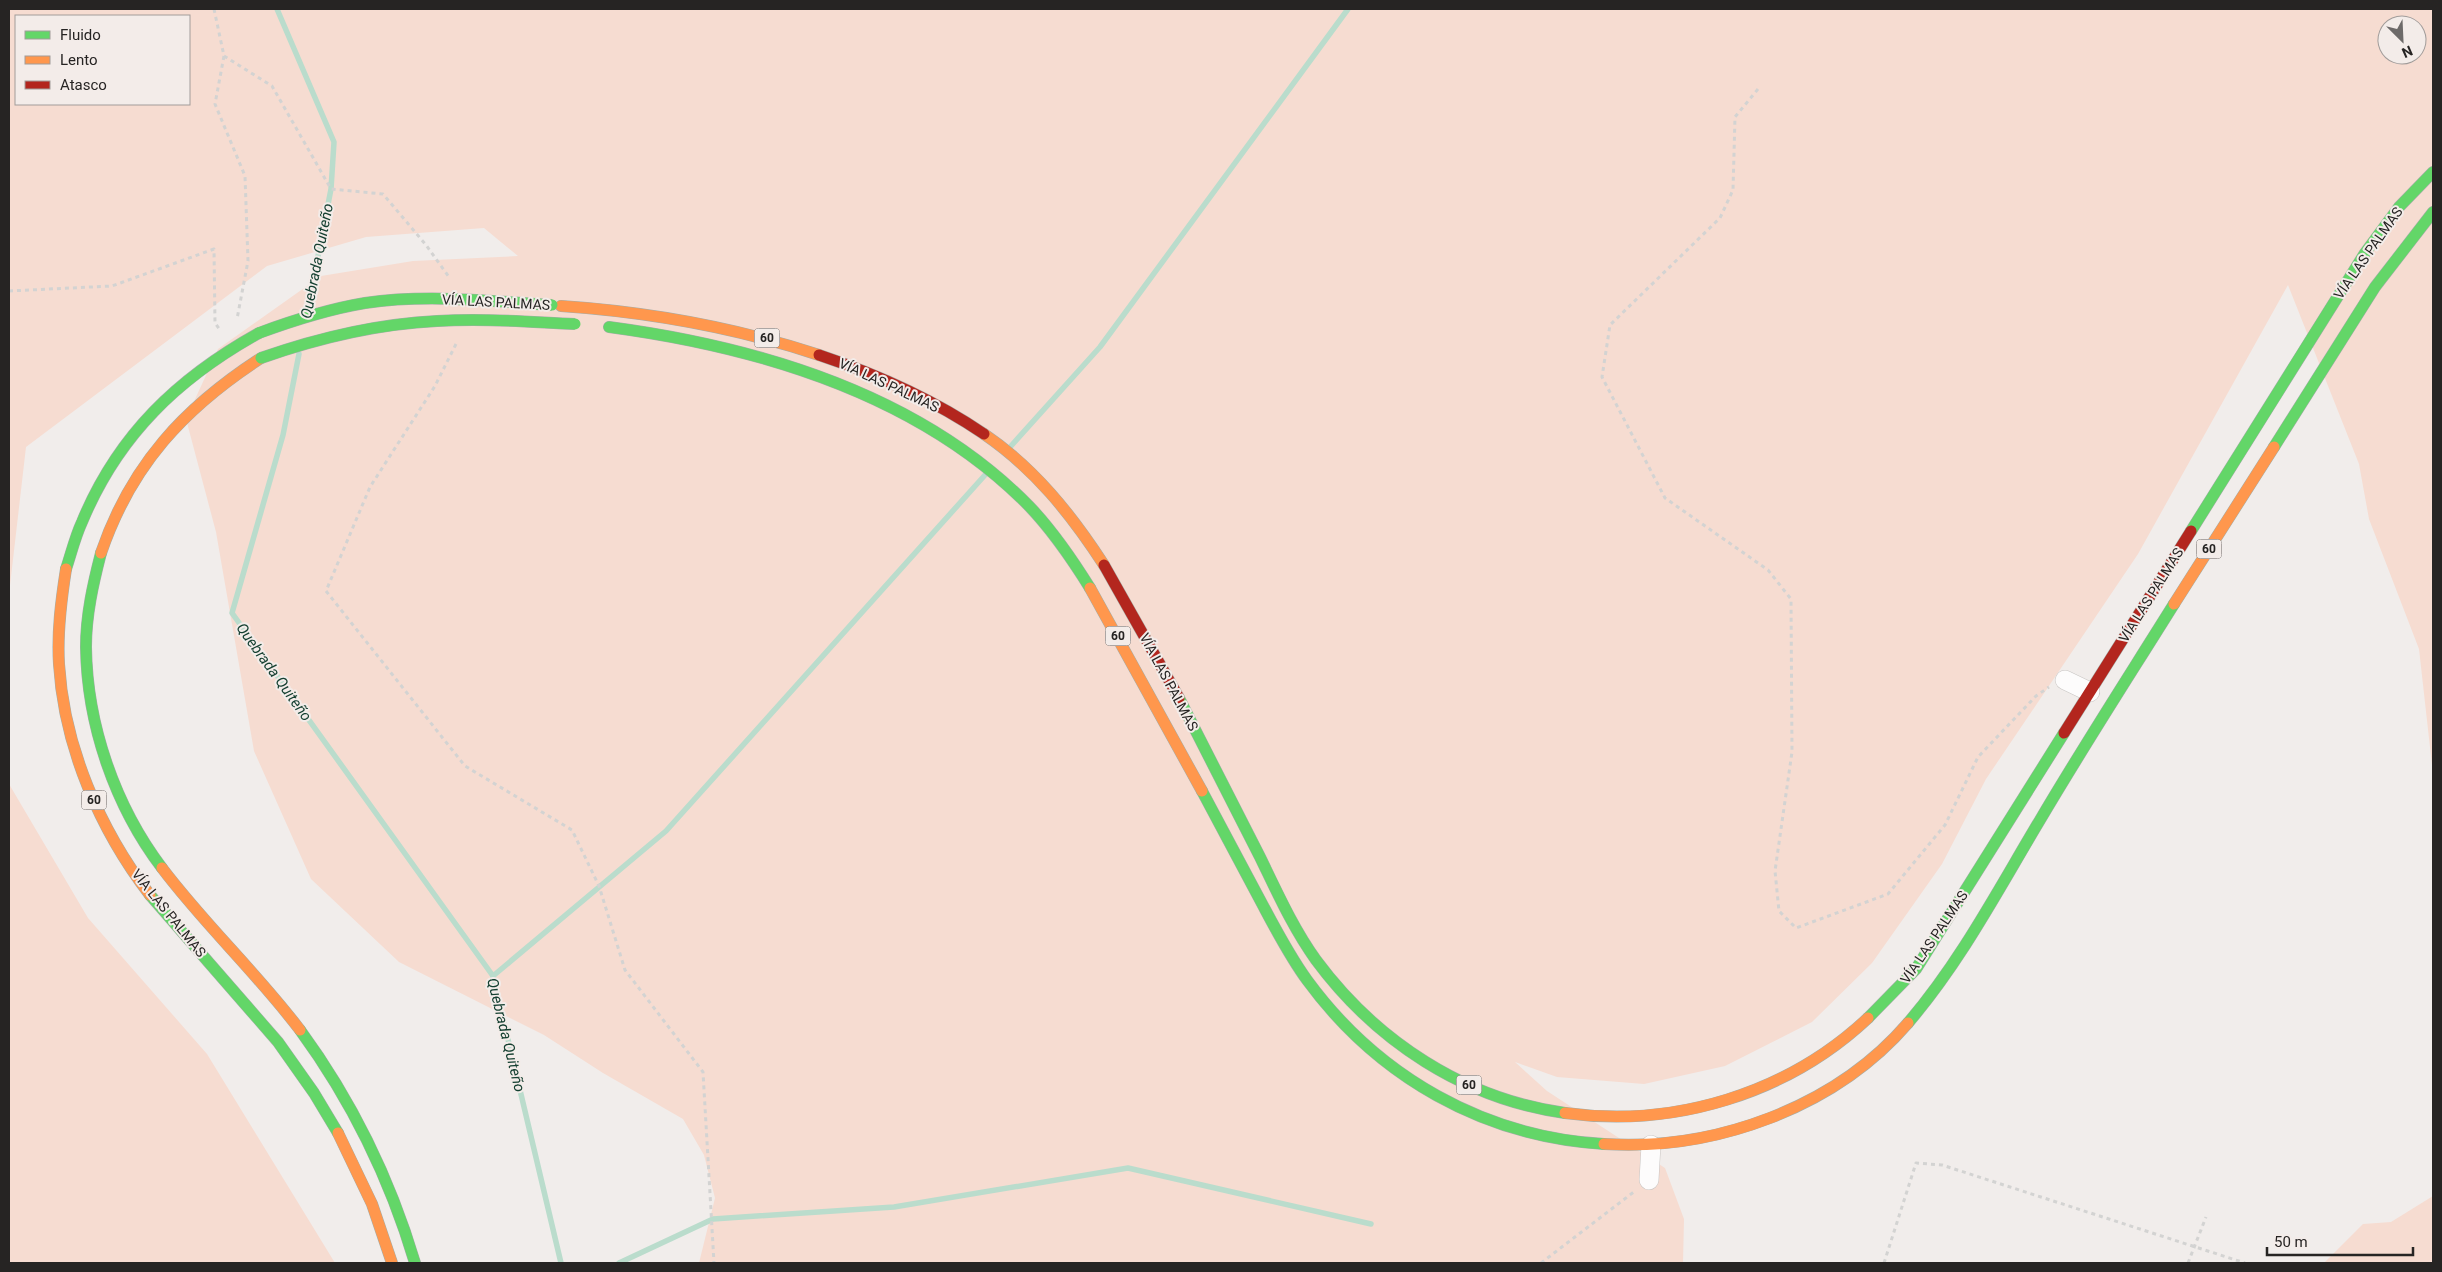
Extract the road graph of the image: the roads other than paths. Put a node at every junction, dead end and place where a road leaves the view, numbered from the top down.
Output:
1 (2433, 172) edge
2 (2433, 212) edge
3 (2058, 683) road end
4 (2090, 692) junction
5 (1651, 1145) junction
6 (1649, 1180) road end
7 (392, 1263) edge
8 (415, 1263) edge

1 - 4 highway, VÍA LAS PALMAS / 60
2 - 5 highway, VÍA LAS PALMAS / 60
3 - 4 street
4 - 7 highway, VÍA LAS PALMAS / 60, bridge
5 - 6 street
5 - 8 highway, VÍA LAS PALMAS / 60, bridge

